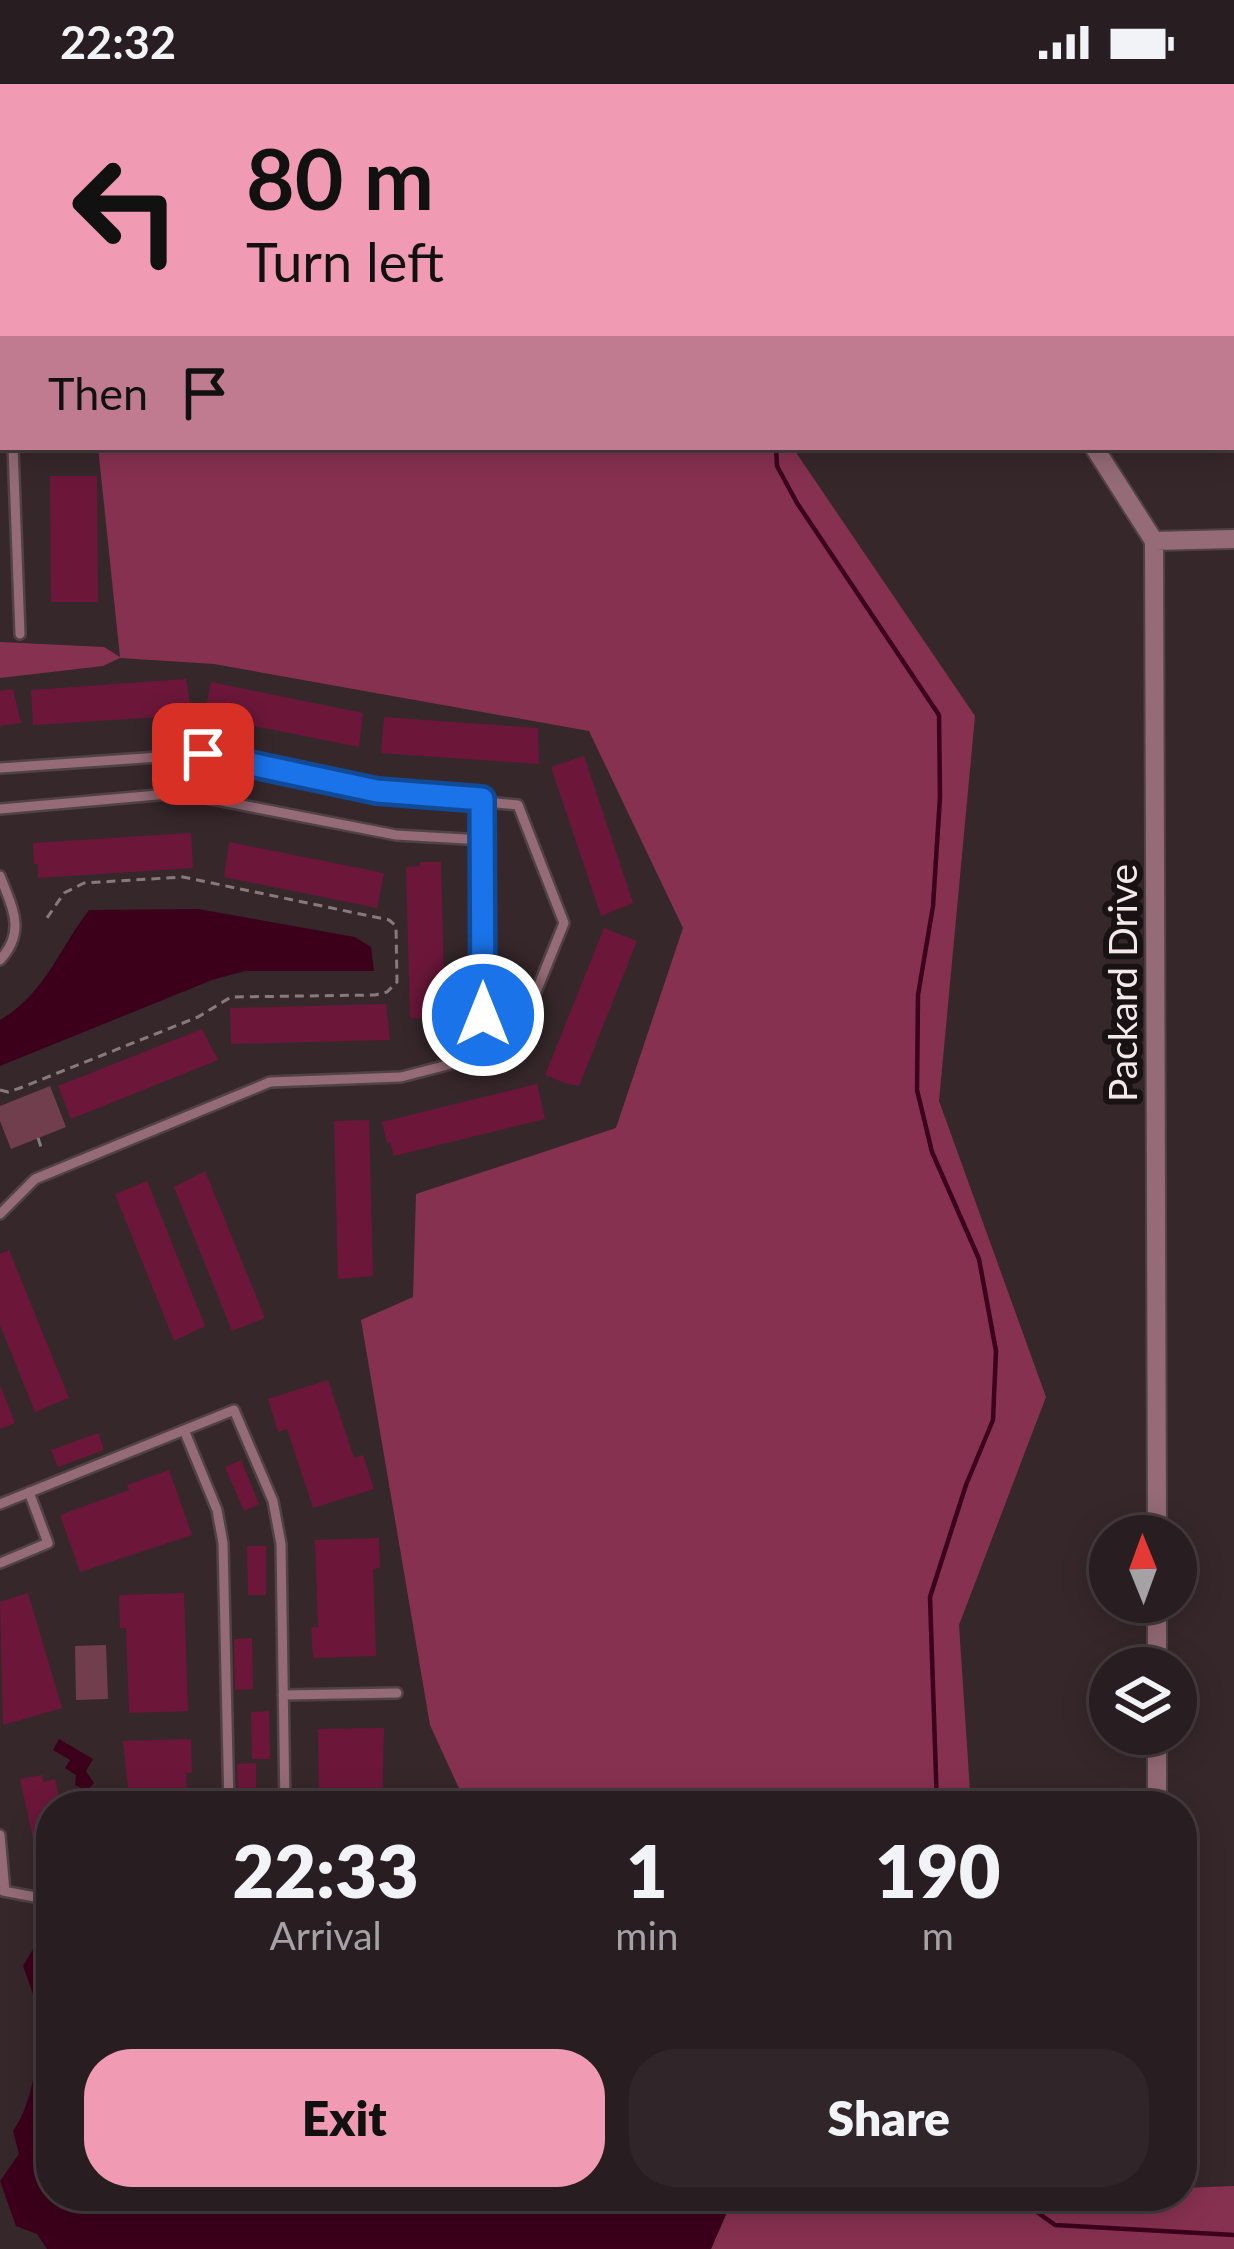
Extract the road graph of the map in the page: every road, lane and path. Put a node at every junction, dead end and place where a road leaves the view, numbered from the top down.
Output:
1 (13, 450) edge
2 (1096, 450) edge
3 (0, 514) edge
4 (16, 514) junction
5 (1234, 539) edge
6 (1154, 542) junction
7 (20, 634) dead end
8 (0, 768) edge
9 (482, 799) junction
10 (0, 809) edge
11 (482, 840) junction
12 (0, 876) edge
13 (45, 921) dead end
14 (0, 960) edge
15 (483, 1056) junction
16 (19, 1088) junction
17 (0, 1090) edge
18 (22, 1097) dead end
19 (38, 1138) dead end
20 (41, 1147) dead end
21 (0, 1214) edge
22 (184, 1430) junction
23 (29, 1492) junction
24 (0, 1504) edge
25 (1157, 1515) edge
26 (0, 1563) edge
27 (397, 1693) dead end
28 (283, 1695) junction
29 (1157, 1755) edge
30 (229, 1791) edge
31 (285, 1791) edge
32 (1157, 1791) edge
33 (0, 1835) edge
34 (3, 1891) edge
35 (36, 1897) edge

1 - 4 lane
2 - 6 street
3 - 4 lane
4 - 7 lane
5 - 6 street
6 - 25 street, Packard Drive
8 - 9 lane
9 - 11 lane
9 - 15 lane
10 - 11 lane
11 - 15 lane
12 - 14 lane
13 - 16 path
15 - 21 lane
16 - 17 path
16 - 18 path
19 - 20 path
22 - 23 lane
22 - 28 lane
22 - 30 lane
23 - 24 lane
23 - 26 lane
27 - 28 lane
28 - 31 lane
29 - 32 street
33 - 34 lane
34 - 35 lane

